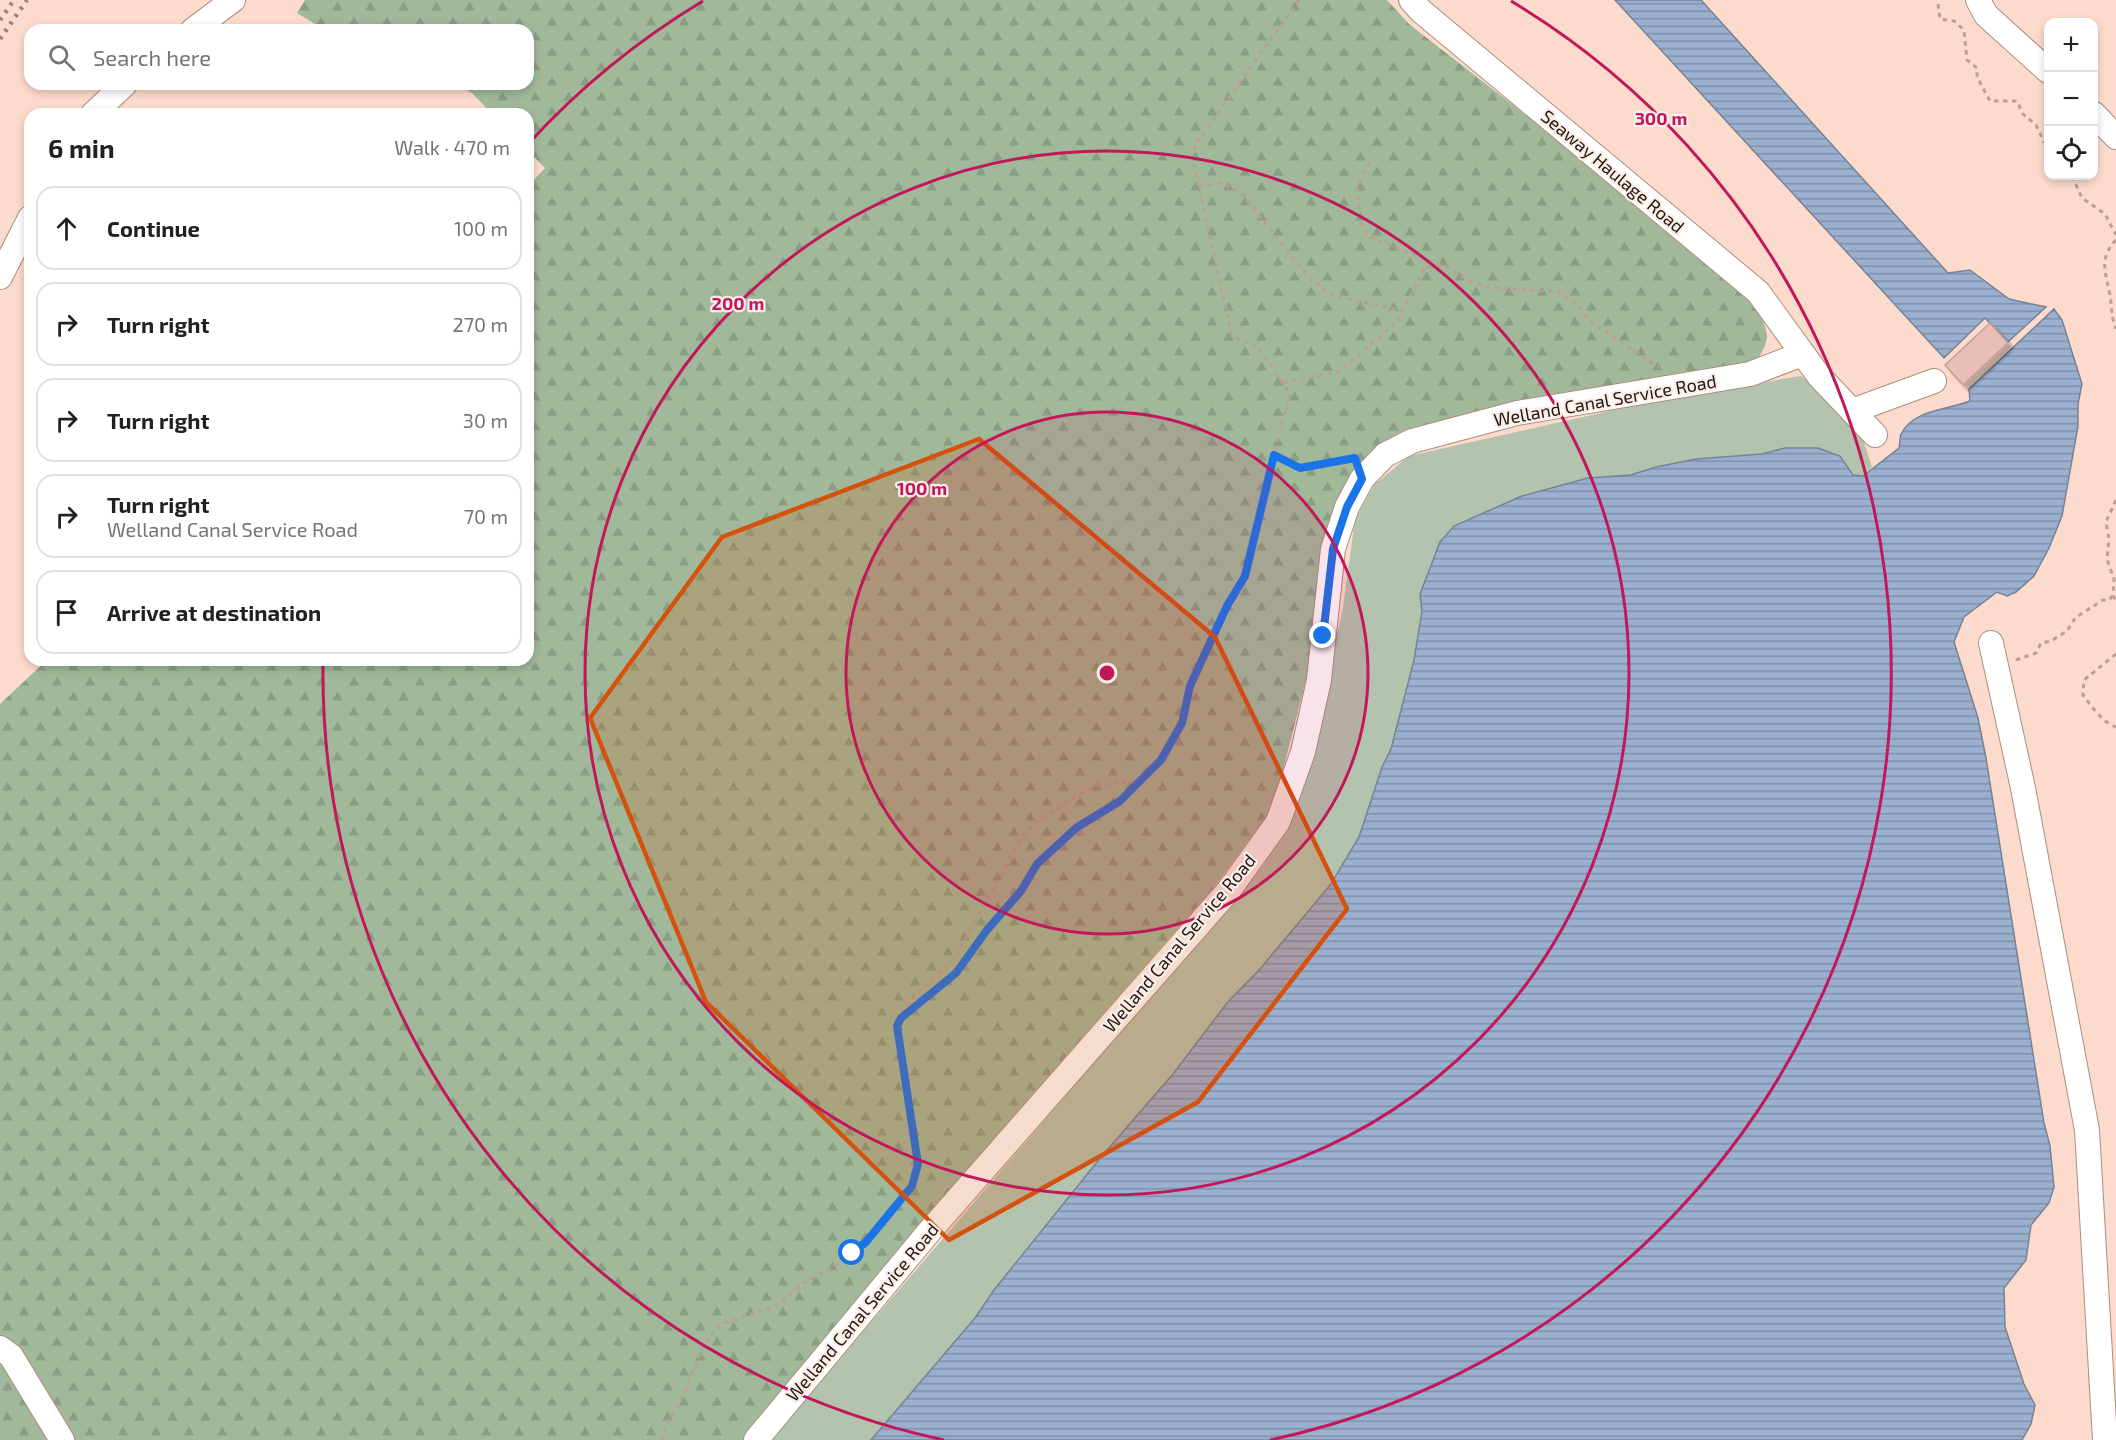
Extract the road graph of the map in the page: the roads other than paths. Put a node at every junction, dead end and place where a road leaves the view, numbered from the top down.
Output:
1 (233, 0) edge
2 (1410, 0) edge
3 (1978, 0) edge
4 (201, 24) edge
5 (2044, 67) edge
6 (118, 90) edge
7 (99, 108) edge
8 (2098, 118) edge
9 (2116, 137) edge
10 (24, 230) edge
11 (0, 277) edge
12 (1802, 354) junction
13 (1934, 381) dead end
14 (1852, 411) junction
15 (1875, 435) dead end
16 (1991, 642) dead end
17 (0, 1348) edge
18 (62, 1440) edge
19 (756, 1440) edge
20 (2105, 1440) edge

1 - 4 street
2 - 12 street, Seaway Haulage Road
3 - 5 street
6 - 7 street
8 - 9 street
10 - 11 street
12 - 14 street, Seaway Haulage Road
12 - 19 street, Welland Canal Service Road
13 - 14 street
14 - 15 street, Seaway Haulage Road
16 - 20 street
17 - 18 street

